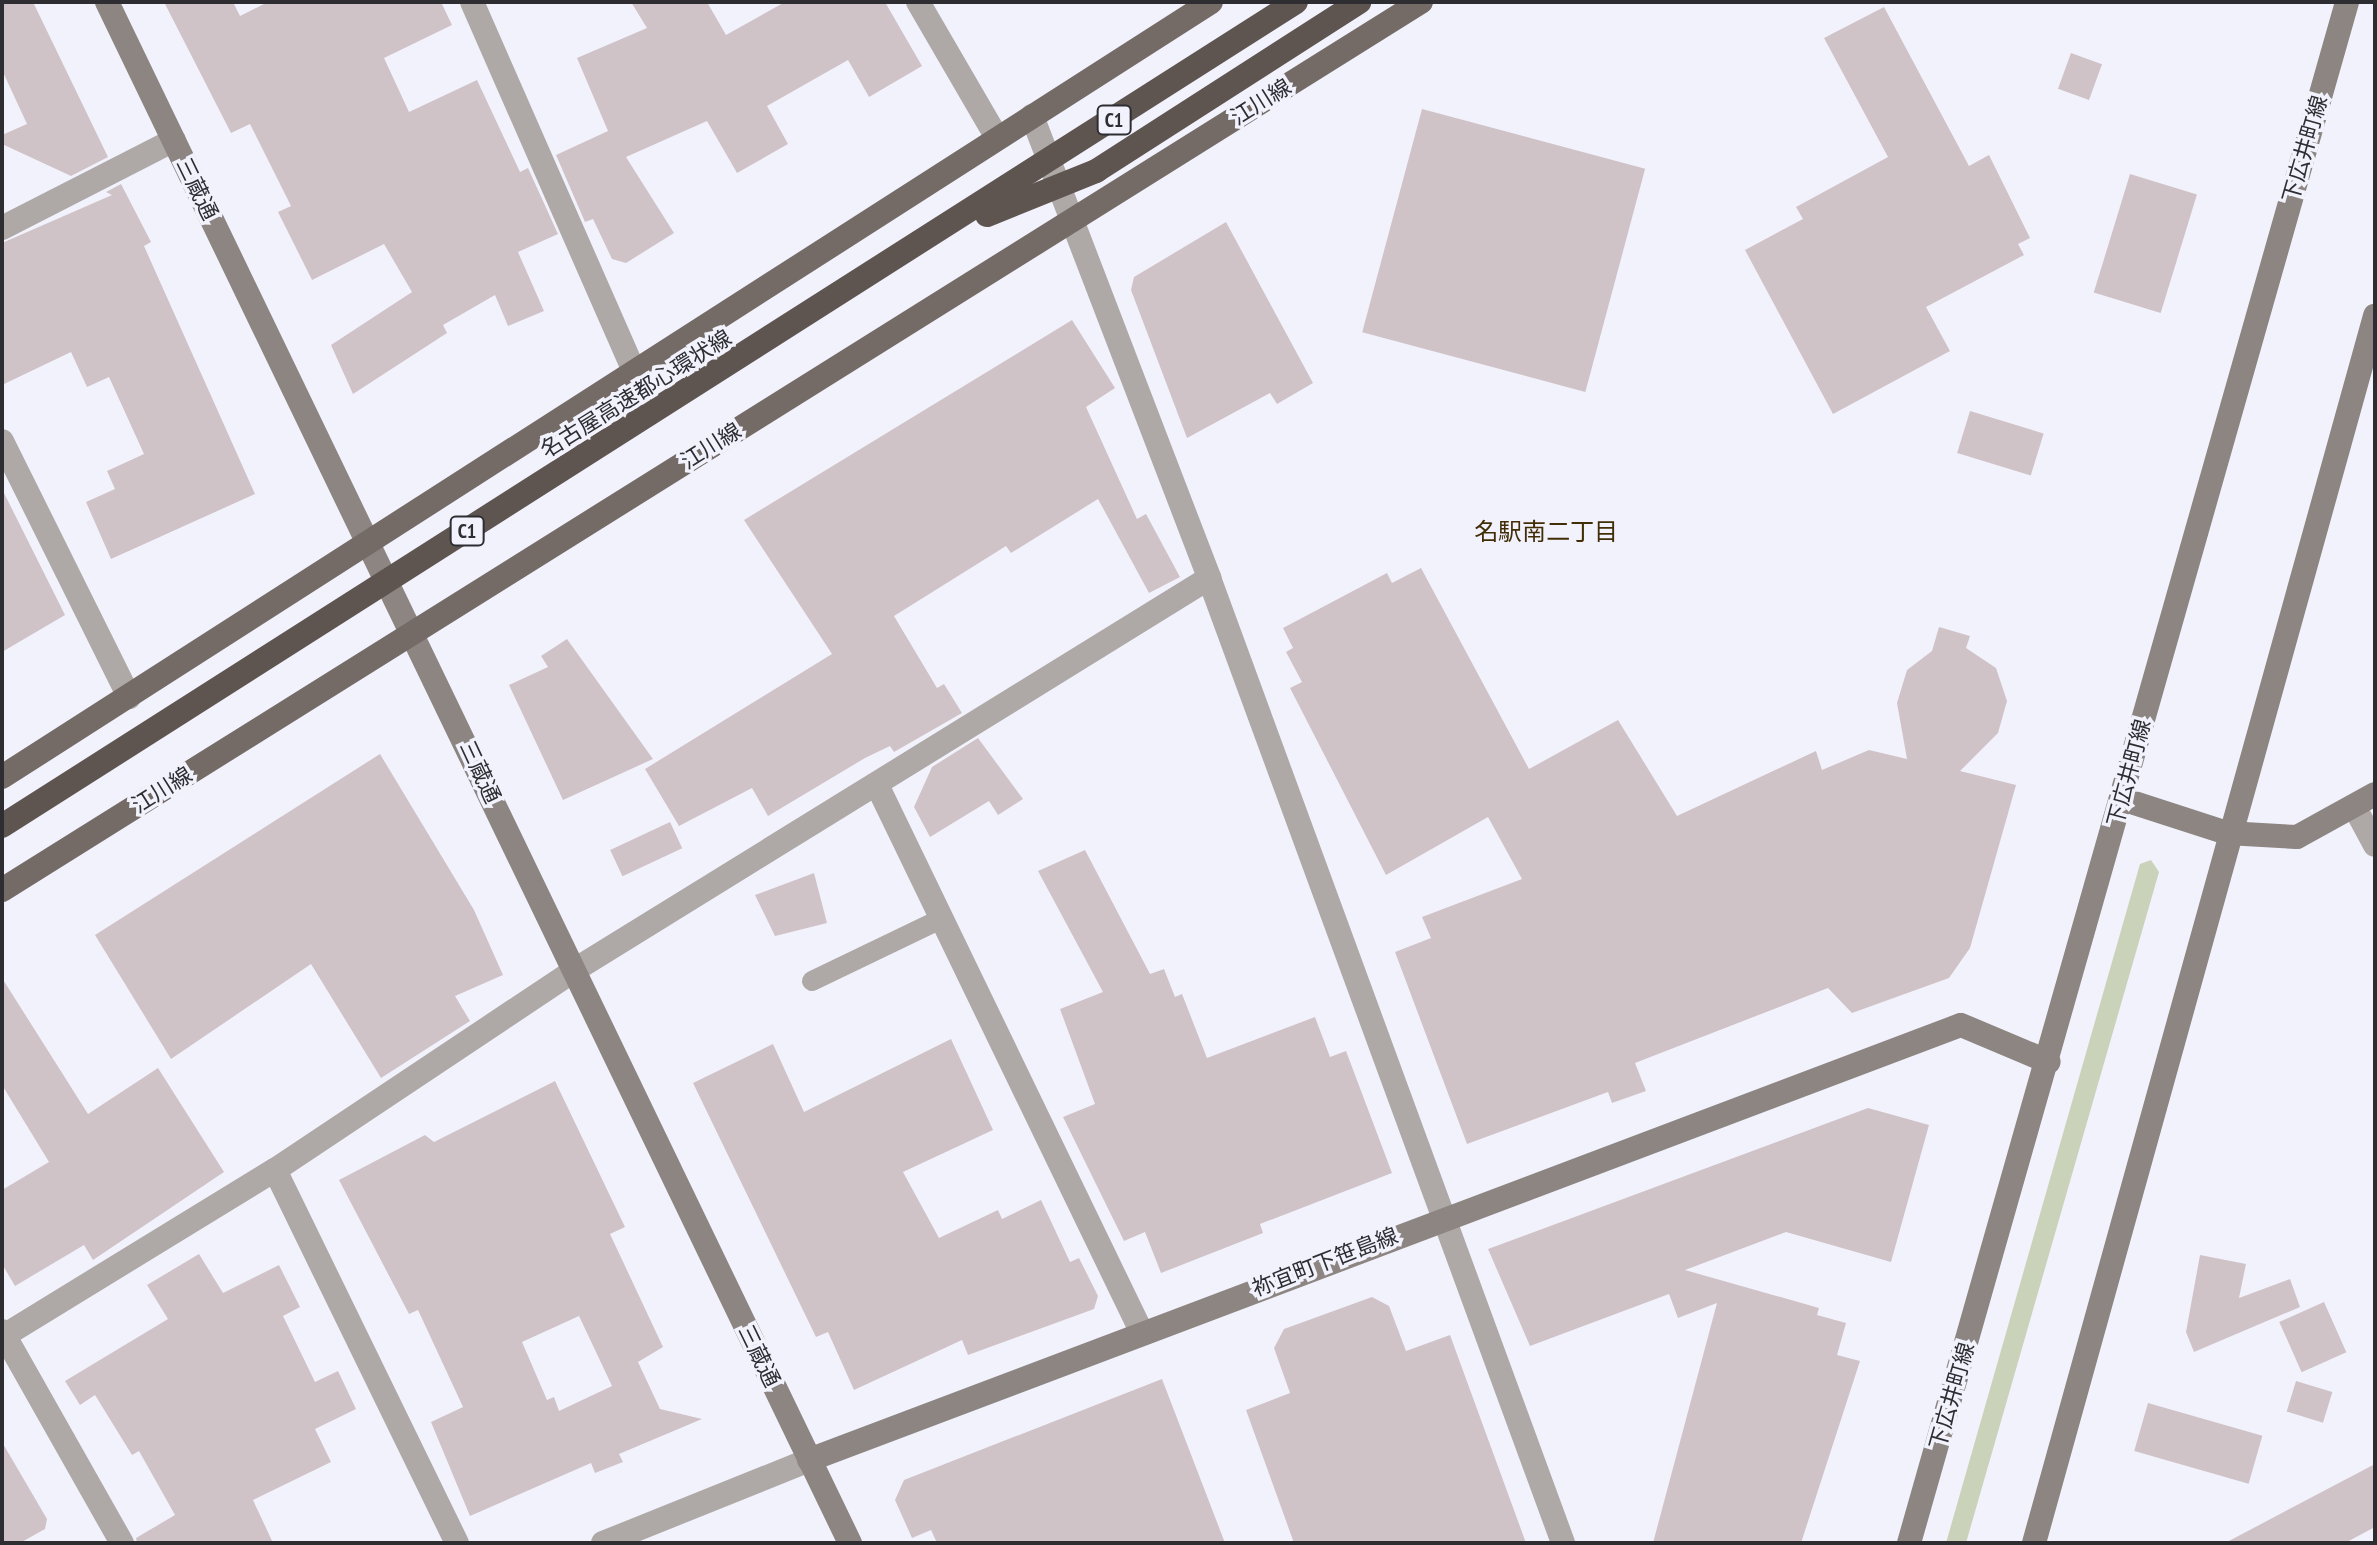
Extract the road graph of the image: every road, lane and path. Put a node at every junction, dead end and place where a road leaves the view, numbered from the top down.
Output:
1 (107, 2) edge
2 (472, 2) edge
3 (918, 2) edge
4 (1211, 2) edge
5 (1296, 2) edge
6 (1359, 2) edge
7 (1421, 2) edge
8 (2347, 2) edge
9 (1032, 116) junction
10 (997, 138) junction
11 (174, 140) junction
12 (1073, 220) junction
13 (2, 228) edge
14 (933, 237) junction
15 (2375, 316) edge
16 (633, 369) junction
17 (2, 441) edge
18 (369, 541) junction
19 (1209, 578) junction
20 (414, 632) junction
21 (129, 697) junction
22 (2, 777) edge
23 (878, 787) junction
24 (2122, 799) junction
25 (2364, 800) edge
26 (2, 826) edge
27 (2227, 833) junction
28 (2375, 845) edge
29 (2, 890) edge
30 (941, 919) junction
31 (573, 971) junction
32 (812, 981) dead end
33 (2049, 1062) junction
34 (275, 1170) junction
35 (1444, 1216) junction
36 (1142, 1333) junction
37 (3, 1334) edge
38 (809, 1460) junction
39 (122, 1543) edge
40 (457, 1543) edge
41 (603, 1543) edge
42 (850, 1543) edge
43 (1563, 1543) edge
44 (1909, 1543) edge
45 (2034, 1543) edge

1 - 11 street, 三蔵通
2 - 16 street
3 - 10 street
4 - 9 main road
5 - 14 highway, 名古屋高速都心環状線 / C1, bridge
6 - 14 highway, bridge
7 - 12 main road, 江川線
8 - 24 street, 下広井町線
9 - 10 main road
9 - 12 street
10 - 16 main road
11 - 13 street
11 - 18 street, 三蔵通
12 - 19 street
12 - 20 main road, 江川線
14 - 26 highway, 名古屋高速都心環状線 / C1, bridge
15 - 27 street
16 - 18 main road
17 - 21 street
18 - 20 street, 三蔵通
18 - 21 main road
19 - 23 street
19 - 35 street
20 - 29 main road, 江川線
20 - 31 street, 三蔵通
21 - 22 main road
23 - 30 street
23 - 31 street
24 - 27 street
24 - 33 street, 下広井町線
25 - 27 street
25 - 28 street
27 - 45 street
30 - 32 lane
30 - 36 street
31 - 34 street
31 - 38 street, 三蔵通
33 - 35 street, 祢宜町下笹島線
33 - 44 street, 下広井町線
34 - 37 street
34 - 40 street
35 - 36 street, 祢宜町下笹島線
35 - 43 street
36 - 38 street, 祢宜町下笹島線
37 - 39 street
38 - 41 street, 祢宜町下笹島線
38 - 42 street, 三蔵通

